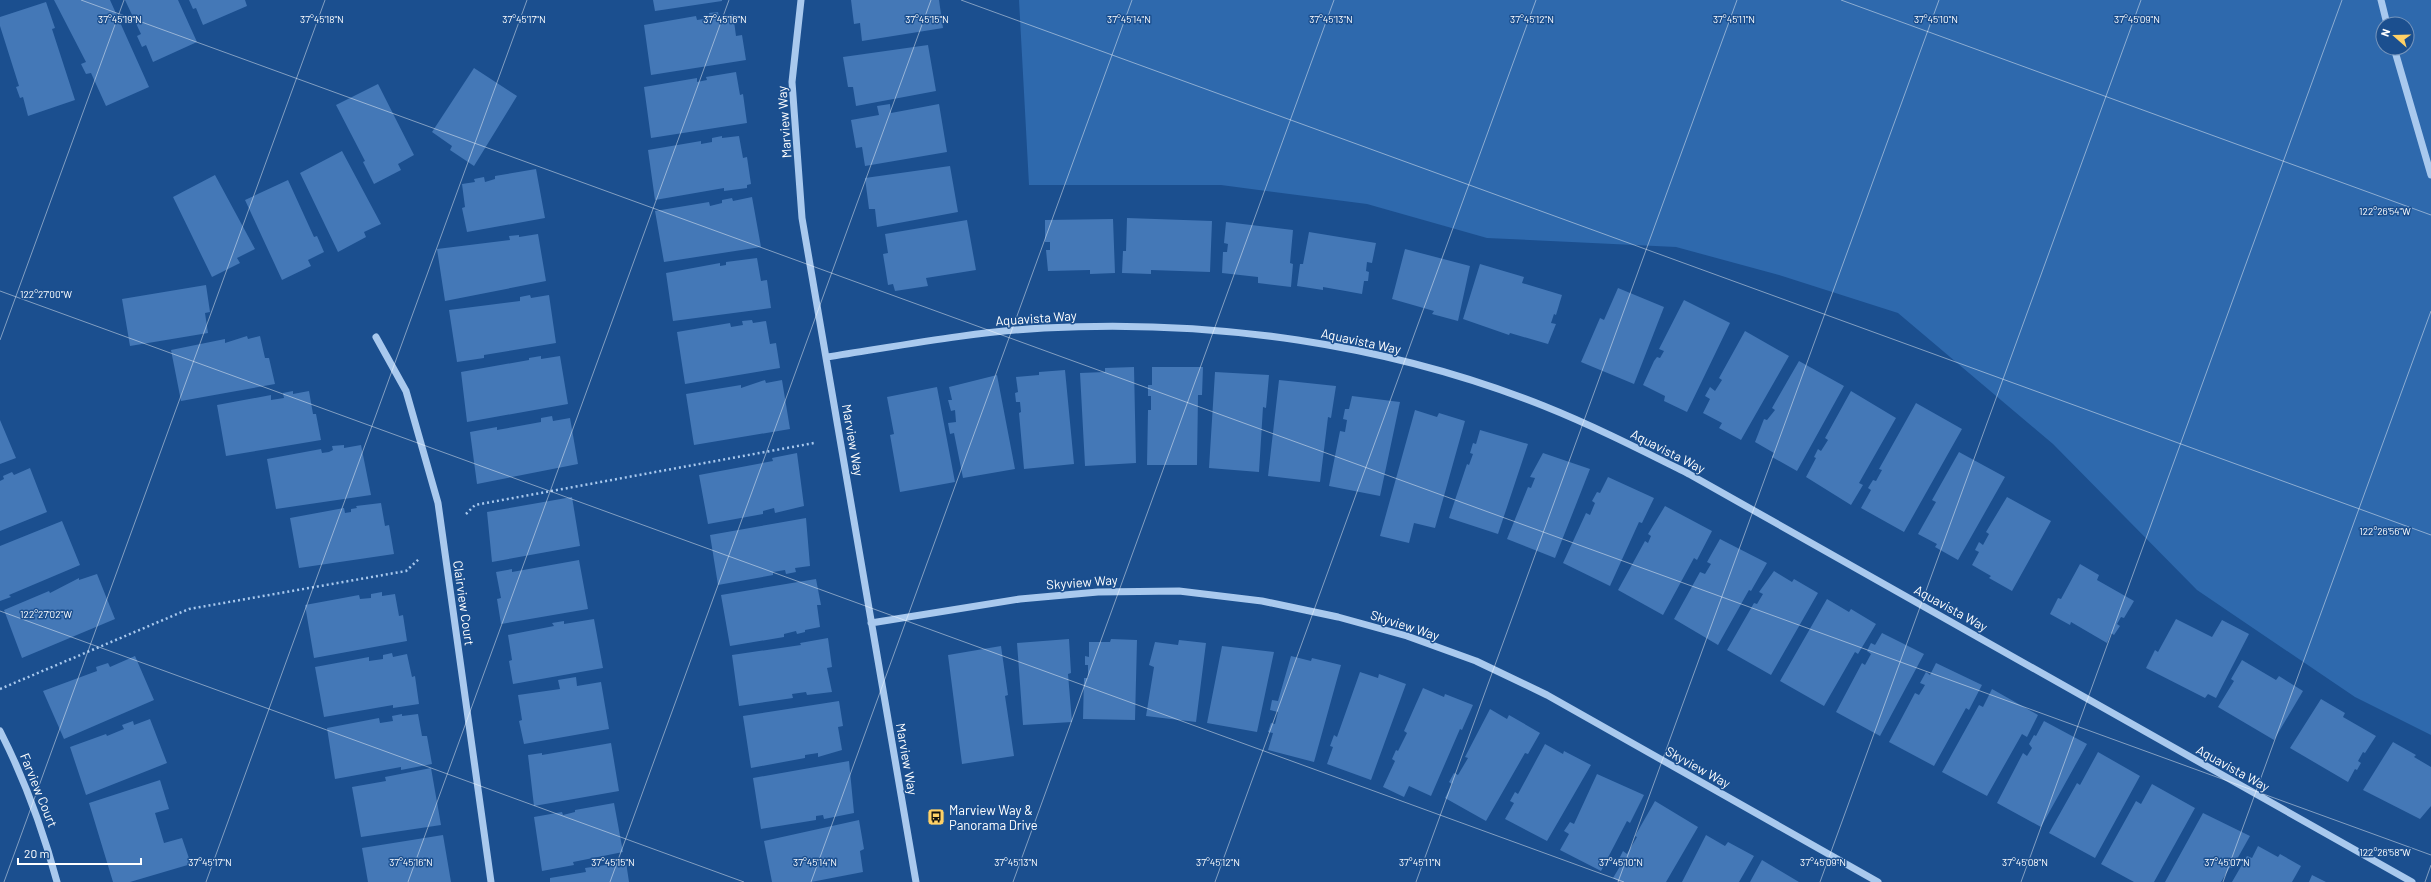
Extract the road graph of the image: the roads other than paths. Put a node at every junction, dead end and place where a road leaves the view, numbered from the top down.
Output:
1 (801, 0) edge
2 (2380, 0) edge
3 (2385, 16) edge
4 (2396, 56) edge
5 (2431, 175) edge
6 (376, 337) dead end
7 (827, 357) junction
8 (871, 622) junction
9 (0, 731) edge
10 (57, 882) edge
11 (491, 882) edge
12 (916, 882) edge
13 (1878, 882) edge
14 (2412, 882) edge

1 - 7 street, Marview Way
2 - 3 street
4 - 5 street
6 - 11 street, Clairview Court
7 - 8 street, Marview Way
7 - 14 street, Aquavista Way
8 - 12 street, Marview Way
8 - 13 street, Skyview Way
9 - 10 street, Farview Court

